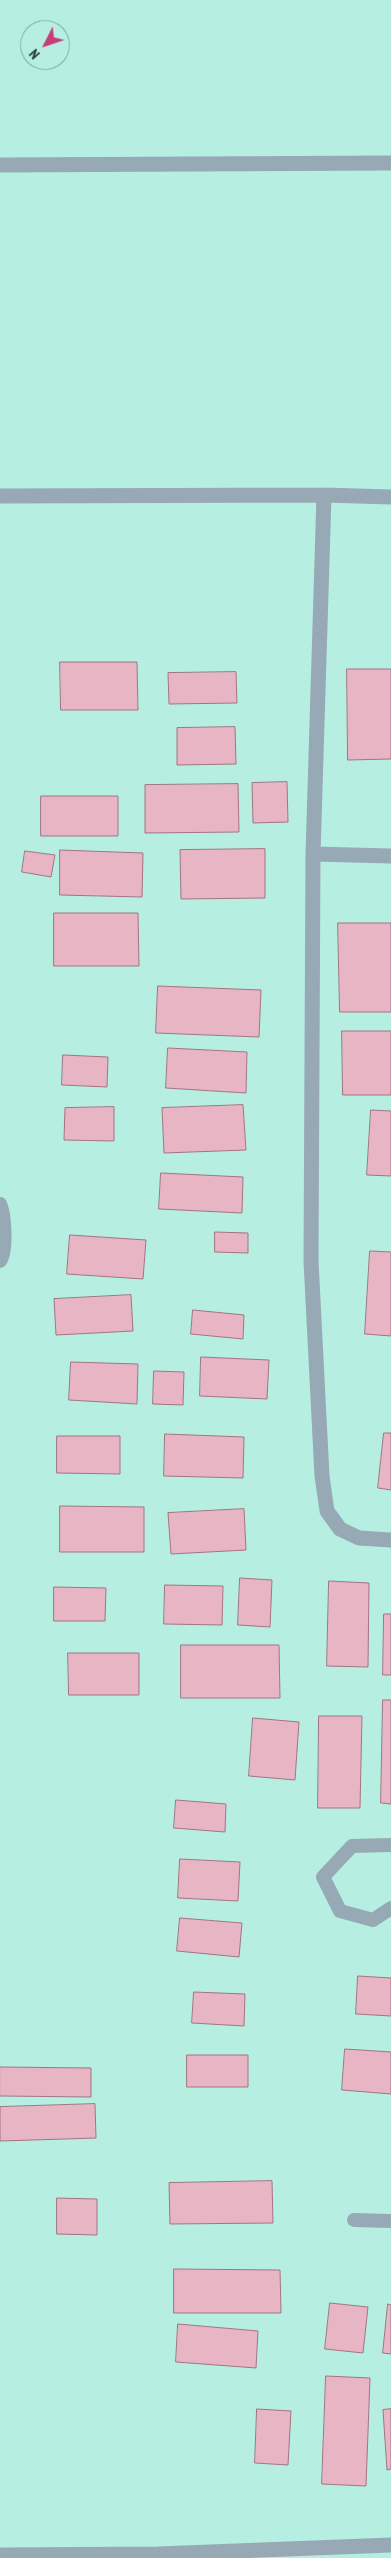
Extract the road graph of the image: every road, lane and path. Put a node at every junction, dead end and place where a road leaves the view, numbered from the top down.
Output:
1 (391, 163) edge
2 (0, 165) edge
3 (324, 495) junction
4 (0, 496) edge
5 (391, 497) edge
6 (312, 854) junction
7 (391, 856) edge
8 (0, 1204) edge
9 (0, 1261) edge
10 (391, 1540) edge
11 (391, 1845) edge
12 (391, 1908) edge
13 (354, 2220) dead end
14 (391, 2221) edge
15 (391, 2545) edge
16 (0, 2556) edge
17 (158, 2556) edge

1 - 2 street
3 - 4 street
3 - 5 street
3 - 6 street
6 - 7 street
6 - 10 street
8 - 9 lane
11 - 12 lane
13 - 14 lane
15 - 17 street
16 - 17 street

